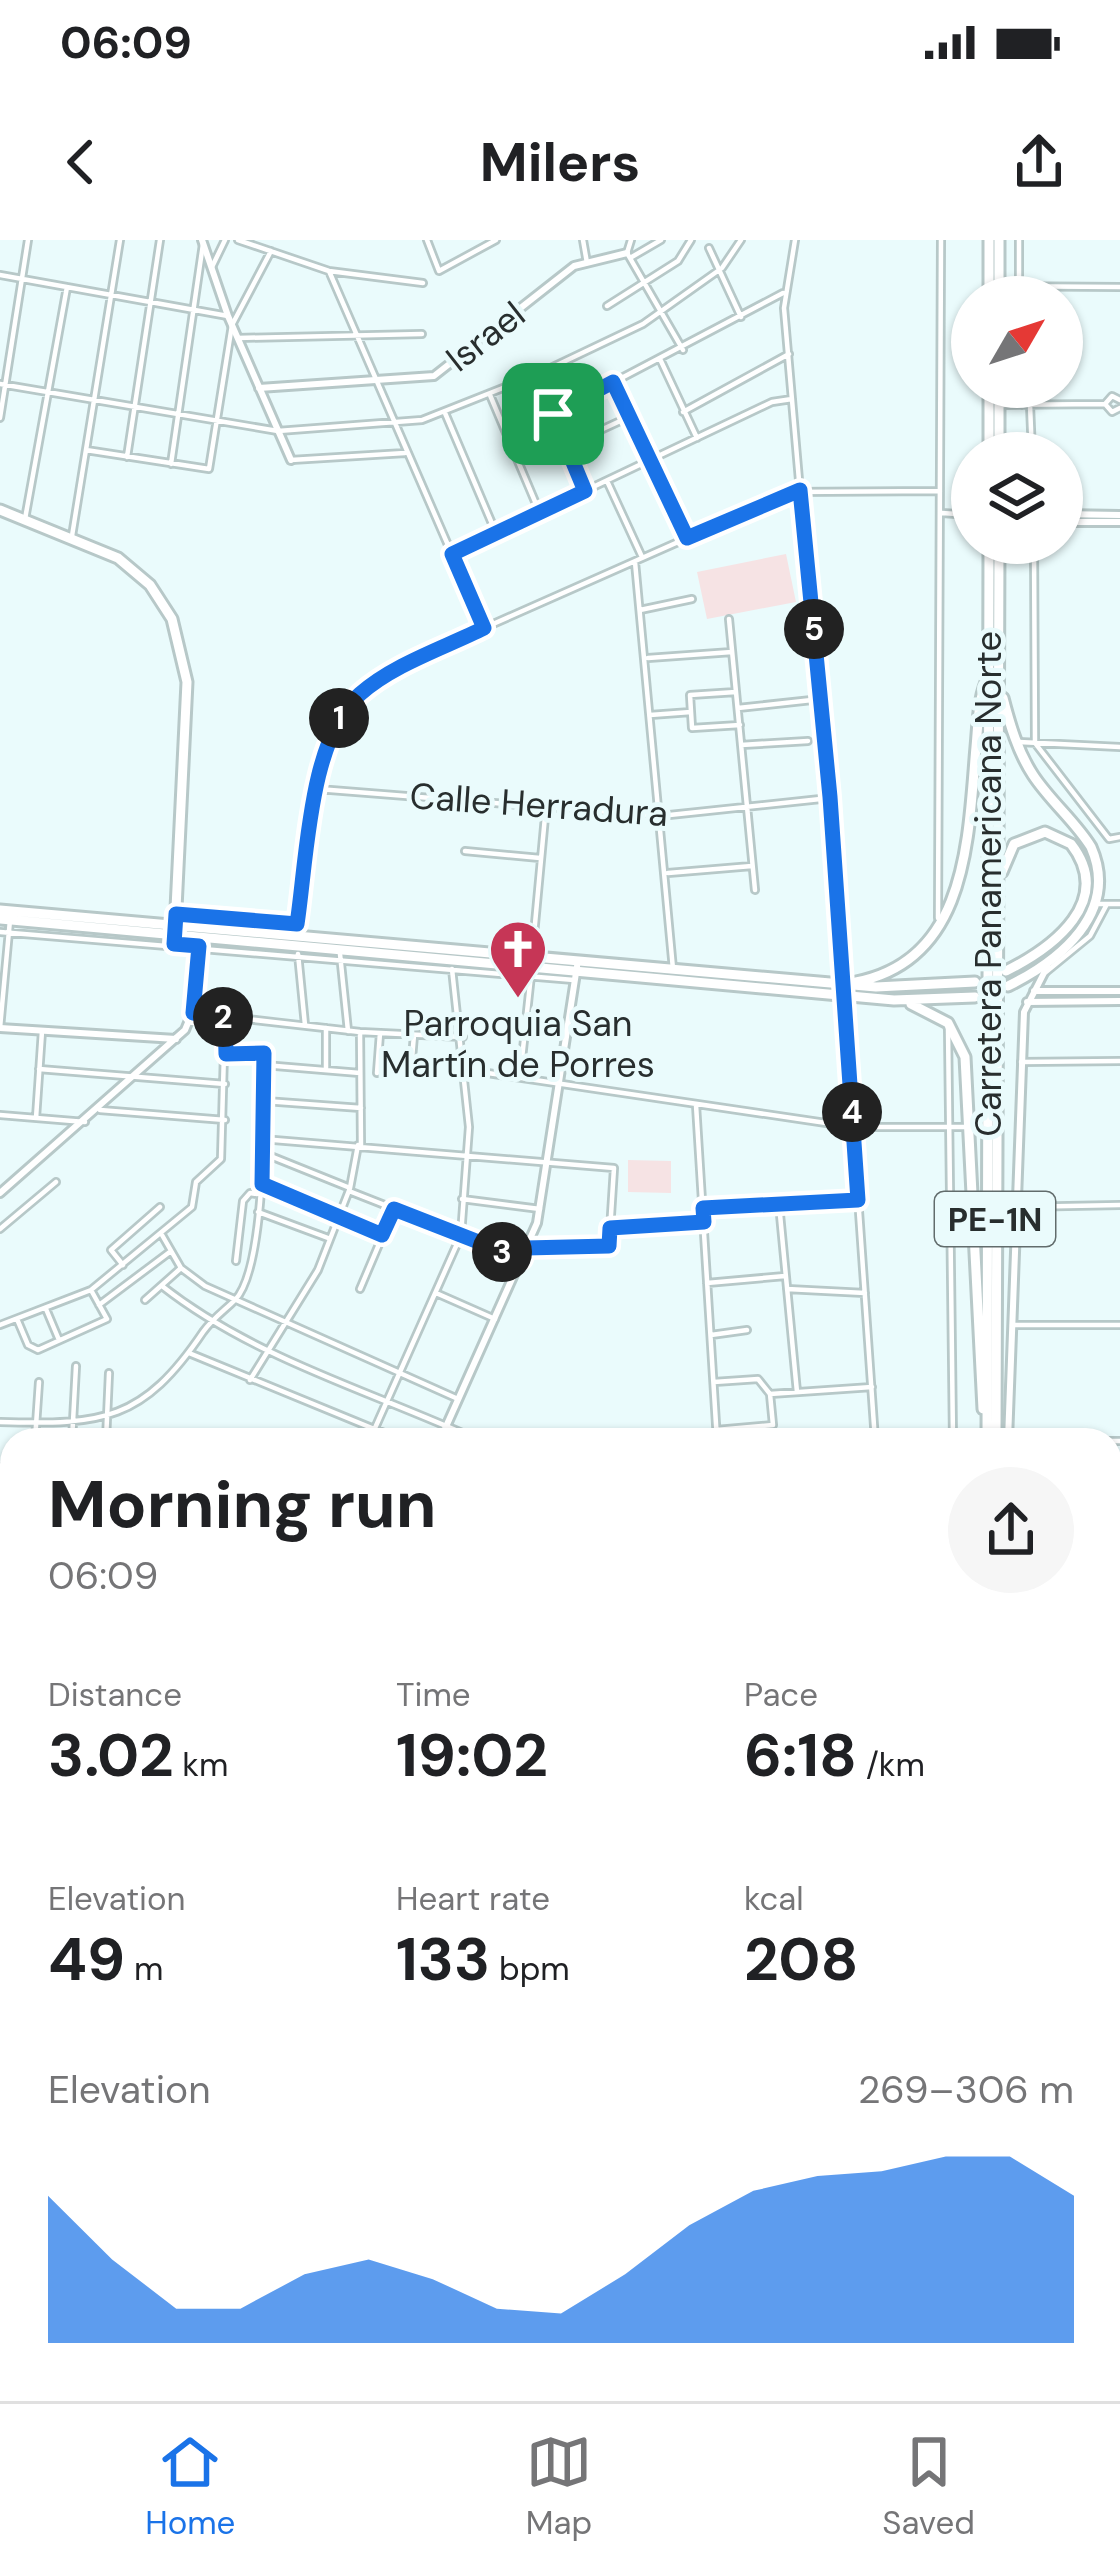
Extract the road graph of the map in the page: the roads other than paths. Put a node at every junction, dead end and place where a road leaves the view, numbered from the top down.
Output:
1 (28, 240) edge
2 (120, 240) edge
3 (160, 240) edge
4 (225, 240) edge
5 (238, 240) edge
6 (427, 240) edge
7 (472, 240) edge
8 (496, 240) edge
9 (584, 240) edge
10 (631, 240) edge
11 (661, 240) edge
12 (691, 240) edge
13 (741, 240) edge
14 (795, 240) edge
15 (941, 240) edge
16 (989, 240) edge
17 (999, 240) edge
18 (1019, 240) edge
19 (203, 241) edge
20 (709, 248) dead end
21 (479, 249) junction
22 (271, 251) junction
23 (629, 255) junction
24 (587, 263) junction
25 (212, 267) junction
26 (722, 268) junction
27 (329, 271) junction
28 (0, 275) edge
29 (989, 276) edge
30 (999, 276) edge
31 (1019, 276) edge
32 (21, 279) junction
33 (423, 283) dead end
34 (645, 284) junction
35 (67, 287) junction
36 (1083, 287) edge
37 (1120, 287) edge
38 (783, 293) junction
39 (111, 295) junction
40 (150, 302) junction
41 (608, 306) dead end
42 (193, 309) junction
43 (659, 309) junction
44 (228, 316) junction
45 (741, 316) junction
46 (232, 325) junction
47 (422, 334) dead end
48 (238, 338) junction
49 (358, 338) junction
50 (682, 350) junction
51 (789, 354) junction
52 (661, 358) junction
53 (376, 380) junction
54 (613, 382) junction
55 (3, 384) edge
56 (260, 388) junction
57 (48, 392) junction
58 (490, 394) junction
59 (544, 394) dead end
60 (792, 399) junction
61 (94, 400) junction
62 (1083, 404) edge
63 (1105, 404) junction
64 (1120, 404) edge
65 (134, 407) junction
66 (683, 412) junction
67 (445, 413) junction
68 (553, 414) junction
69 (178, 415) junction
70 (631, 416) junction
71 (0, 418) edge
72 (217, 421) junction
73 (394, 424) junction
74 (278, 431) junction
75 (697, 438) junction
76 (566, 446) junction
77 (86, 450) junction
78 (407, 453) junction
79 (127, 457) junction
80 (654, 458) junction
81 (291, 460) joint
82 (171, 464) junction
83 (607, 481) junction
84 (800, 490) junction
85 (585, 491) junction
86 (940, 491) junction
87 (0, 510) edge
88 (540, 512) junction
89 (940, 513) junction
90 (951, 514) edge
91 (1083, 518) edge
92 (1120, 518) edge
93 (26, 519) junction
94 (496, 533) junction
95 (72, 536) junction
96 (687, 538) junction
97 (452, 554) junction
98 (639, 560) junction
99 (990, 564) edge
100 (998, 564) edge
101 (1034, 564) edge
102 (692, 599) dead end
103 (640, 610) junction
104 (729, 619) dead end
105 (484, 628) junction
106 (732, 652) junction
107 (645, 658) junction
108 (994, 677) junction
109 (736, 692) junction
110 (821, 699) junction
111 (738, 708) junction
112 (691, 712) junction
113 (650, 715) junction
114 (740, 725) junction
115 (1015, 739) junction
116 (808, 742) dead end
117 (1032, 744) junction
118 (741, 745) junction
119 (1120, 746) edge
120 (1023, 757) junction
121 (318, 789) junction
122 (830, 797) junction
123 (546, 806) junction
124 (747, 806) junction
125 (660, 816) junction
126 (1120, 838) edge
127 (465, 851) dead end
128 (540, 859) junction
129 (752, 866) junction
130 (665, 873) junction
131 (997, 889) junction
132 (755, 890) dead end
133 (1103, 904) junction
134 (1120, 904) edge
135 (4, 916) edge
136 (175, 930) junction
137 (296, 930) junction
138 (938, 931) junction
139 (0, 932) edge
140 (10, 933) junction
141 (199, 941) junction
142 (339, 953) junction
143 (298, 954) junction
144 (532, 956) junction
145 (451, 962) junction
146 (1049, 964) junction
147 (520, 969) junction
148 (673, 969) junction
149 (576, 970) junction
150 (542, 971) junction
151 (1006, 971) dead end
152 (531, 975) junction
153 (1041, 975) junction
154 (3, 979) edge
155 (975, 982) dead end
156 (1007, 986) dead end
157 (843, 988) junction
158 (1120, 991) edge
159 (1033, 992) junction
160 (975, 997) dead end
161 (894, 1000) junction
162 (1120, 1001) edge
163 (1027, 1002) junction
164 (193, 1013) junction
165 (225, 1017) junction
166 (948, 1023) junction
167 (305, 1025) junction
168 (0, 1028) edge
169 (326, 1028) junction
170 (42, 1031) junction
171 (348, 1031) junction
172 (361, 1032) junction
173 (380, 1033) junction
174 (414, 1035) junction
175 (463, 1037) junction
176 (178, 1039) junction
177 (226, 1054) junction
178 (1120, 1061) edge
179 (1022, 1062) junction
180 (264, 1065) junction
181 (39, 1070) junction
182 (326, 1070) junction
183 (411, 1070) dead end
184 (467, 1070) junction
185 (361, 1072) junction
186 (377, 1073) dead end
187 (138, 1077) junction
188 (520, 1078) junction
189 (226, 1084) junction
190 (561, 1084) junction
191 (263, 1101) junction
192 (696, 1105) junction
193 (361, 1108) junction
194 (100, 1109) junction
195 (0, 1115) edge
196 (36, 1118) junction
197 (225, 1120) junction
198 (85, 1123) junction
199 (853, 1126) junction
200 (968, 1127) junction
201 (950, 1128) junction
202 (262, 1139) junction
203 (360, 1145) junction
204 (262, 1153) junction
205 (466, 1154) junction
206 (549, 1160) junction
207 (56, 1182) dead end
208 (262, 1184) junction
209 (349, 1189) junction
210 (0, 1193) edge
211 (260, 1195) junction
212 (461, 1199) junction
213 (858, 1200) junction
214 (779, 1204) junction
215 (1120, 1205) edge
216 (160, 1207) dead end
217 (1015, 1207) junction
218 (703, 1208) junction
219 (394, 1209) junction
220 (540, 1209) junction
221 (258, 1211) junction
222 (339, 1214) junction
223 (704, 1222) junction
224 (0, 1228) edge
225 (610, 1228) junction
226 (162, 1235) junction
227 (382, 1235) junction
228 (461, 1235) junction
229 (328, 1238) junction
230 (526, 1248) junction
231 (171, 1251) junction
232 (522, 1259) junction
233 (236, 1261) dead end
234 (123, 1265) junction
235 (181, 1268) junction
236 (785, 1276) junction
237 (707, 1283) junction
238 (162, 1286) junction
239 (360, 1289) dead end
240 (787, 1289) junction
241 (91, 1290) junction
242 (436, 1293) junction
243 (865, 1293) junction
244 (145, 1300) dead end
245 (236, 1300) junction
246 (99, 1306) junction
247 (46, 1309) junction
248 (495, 1318) junction
249 (16, 1319) junction
250 (209, 1323) junction
251 (288, 1323) junction
252 (1012, 1324) junction
253 (1120, 1324) edge
254 (0, 1325) edge
255 (747, 1330) dead end
256 (711, 1335) junction
257 (0, 1336) edge
258 (59, 1340) junction
259 (267, 1352) junction
260 (189, 1353) junction
261 (76, 1366) dead end
262 (109, 1373) dead end
263 (400, 1373) junction
264 (250, 1379) junction
265 (39, 1382) dead end
266 (714, 1382) junction
267 (872, 1387) junction
268 (797, 1392) junction
269 (770, 1394) junction
270 (458, 1399) junction
271 (387, 1401) junction
272 (108, 1419) junction
273 (0, 1422) edge
274 (36, 1423) junction
275 (73, 1423) junction
276 (447, 1426) junction
277 (36, 1428) edge
278 (73, 1428) edge
279 (107, 1428) edge
280 (375, 1428) joint
281 (451, 1428) edge
282 (716, 1428) edge
283 (739, 1428) edge
284 (874, 1428) edge
285 (953, 1428) edge
286 (989, 1428) edge
287 (990, 1428) edge
288 (990, 1428) edge
289 (1008, 1428) edge

1 - 32 street
2 - 39 street
3 - 40 street
4 - 25 street
5 - 22 street
6 - 21 street
7 - 21 street
8 - 21 street
9 - 24 street
10 - 23 street
11 - 23 street
12 - 34 street
13 - 26 street
14 - 38 street
15 - 86 street
16 - 29 main road
17 - 30 main road
18 - 31 street
19 - 25 street
19 - 42 street
20 - 26 street
22 - 27 street
22 - 46 street
23 - 24 street, Israel
23 - 34 street
24 - 53 street, Israel
25 - 44 street
26 - 43 street
26 - 45 street
27 - 33 street
27 - 49 street
28 - 32 street
32 - 35 street
32 - 55 street
34 - 41 street
34 - 43 street
35 - 39 street
35 - 57 street
36 - 37 street
38 - 45 street
38 - 51 street
39 - 40 street
39 - 61 street
40 - 42 street
40 - 65 street
42 - 44 street
42 - 69 street
43 - 50 street
43 - 58 street
44 - 46 street
45 - 50 street
46 - 48 street
46 - 72 street
47 - 49 street
48 - 49 street
48 - 56 street
49 - 53 street
50 - 52 street
51 - 60 street
51 - 66 street
52 - 54 street
52 - 66 street
53 - 56 street, Israel
53 - 73 street
54 - 68 street
54 - 70 street
55 - 57 street
55 - 71 street
56 - 74 street
57 - 61 street
57 - 93 street
58 - 67 street
58 - 88 street
59 - 68 street
60 - 75 street
60 - 84 street
61 - 65 street
61 - 77 street
62 - 63 street
63 - 64 street
63 - 64 street
65 - 69 street
65 - 79 street
66 - 75 street
67 - 73 street
67 - 94 street
68 - 76 street
69 - 72 street
69 - 82 street
70 - 76 street
70 - 80 street
72 - 74 street
72 - 82 street
73 - 74 street
73 - 78 street
74 - 81 street
75 - 80 street
76 - 85 street
77 - 79 street
77 - 95 street
78 - 81 street
78 - 97 street
79 - 82 street
80 - 83 street
80 - 96 street
83 - 85 street
83 - 98 street
84 - 86 street
84 - 96 street
84 - 110 street
85 - 88 street
86 - 89 street
87 - 93 main road
88 - 94 street
89 - 90 street
89 - 138 street
91 - 92 street
93 - 95 main road
94 - 97 street
95 - 136 main road
96 - 98 street
97 - 105 street
98 - 103 street
98 - 105 street
99 - 108 main road, Carretera Panamericana Norte / PE-1N
100 - 108 main road, Carretera Panamericana Norte / PE-1N
101 - 117 street
102 - 103 street
103 - 107 street
104 - 106 street
105 - 121 street
106 - 107 street
106 - 109 street
107 - 113 street
108 - 115 main road
108 - 131 main road, Carretera Panamericana Norte / PE-1N
108 - 138 main road
108 - 287 main road, Carretera Panamericana Norte / PE-1N
109 - 111 street
109 - 112 street
110 - 111 street
110 - 122 street
111 - 114 street
112 - 113 street
112 - 114 street
113 - 125 street
114 - 118 street
115 - 117 street
115 - 120 main road
116 - 118 street
117 - 119 street
117 - 120 street
117 - 126 street
118 - 124 street
120 - 133 main road
121 - 123 street, Calle Herradura
121 - 137 street
122 - 124 street, Calle Herradura
122 - 157 street
123 - 125 street, Calle Herradura
123 - 128 street
124 - 125 street, Calle Herradura
124 - 129 street
125 - 130 street
127 - 128 street
128 - 144 street
129 - 130 street
129 - 132 street
130 - 148 street
131 - 151 main road
131 - 288 main road, Carretera Panamericana Norte / PE-1N
133 - 134 street
133 - 146 main road
133 - 153 street
135 - 136 main road
135 - 140 street
136 - 137 main road
136 - 140 street
136 - 141 main road
137 - 144 main road
138 - 157 main road
139 - 140 street
140 - 154 street
141 - 142 main road
141 - 143 street
141 - 164 street
142 - 143 street
142 - 145 main road
142 - 171 street
143 - 167 street
144 - 149 main road
145 - 147 main road
145 - 175 street
146 - 153 street
146 - 156 main road
147 - 150 main road
147 - 152 street
148 - 149 main road
148 - 157 main road
149 - 150 main road
149 - 157 main road
149 - 190 street
150 - 152 street
152 - 188 street
153 - 159 street
154 - 168 street
155 - 157 main road
157 - 161 main road
157 - 199 street
158 - 159 street
159 - 163 street
160 - 161 main road
161 - 166 main road
162 - 163 street
163 - 179 street
164 - 165 street
164 - 176 street
165 - 167 street
165 - 177 street
166 - 200 main road
166 - 201 street
167 - 169 street
168 - 170 street
169 - 171 street
169 - 182 street
170 - 176 street
170 - 181 street
171 - 172 street
172 - 173 street
172 - 185 street
173 - 174 street
173 - 186 street
174 - 175 street
174 - 183 street
175 - 184 street
176 - 187 street
177 - 180 street
177 - 189 street
178 - 179 street
179 - 217 street
180 - 182 street
180 - 191 street
181 - 187 street
181 - 196 street
182 - 185 street
184 - 188 street
184 - 205 street
185 - 193 street
187 - 189 street
187 - 194 street
188 - 190 street
189 - 197 street
190 - 192 street
190 - 206 street
191 - 193 street
191 - 202 street
192 - 199 street
192 - 218 street
193 - 203 street
194 - 197 street
194 - 198 street
195 - 196 street
196 - 198 street
197 - 226 street
198 - 210 street
199 - 201 street
199 - 213 street
200 - 201 street
200 - 286 main road
201 - 285 street
202 - 203 street
202 - 204 street
203 - 205 street
203 - 209 street
204 - 208 street
204 - 209 street
205 - 206 street
205 - 212 street
206 - 220 street
206 - 225 street
207 - 224 street
208 - 211 street
208 - 222 street
209 - 219 street
209 - 222 street
211 - 221 street
211 - 233 street
212 - 220 street
212 - 228 street
213 - 214 street
213 - 243 street
214 - 218 street
214 - 236 street
215 - 217 street
216 - 234 street
217 - 252 street
218 - 223 street
219 - 227 street
219 - 228 street
220 - 230 street
221 - 229 street
221 - 245 street
222 - 227 street
222 - 229 street
223 - 225 street
223 - 237 street
225 - 230 street
226 - 231 street
226 - 234 street
227 - 239 street
228 - 232 street
228 - 242 street
229 - 251 street
230 - 232 street
231 - 235 street
231 - 246 street
232 - 248 street
234 - 241 street
235 - 238 street
235 - 245 street
236 - 237 street
236 - 240 street
237 - 256 street
238 - 244 street
238 - 250 street
240 - 243 street
240 - 268 street
241 - 246 street
241 - 247 street
242 - 248 street
242 - 263 street
243 - 267 street
245 - 250 street
245 - 251 street
246 - 258 street
247 - 249 street
247 - 258 street
248 - 270 street
249 - 254 street
249 - 258 street
250 - 259 street
250 - 260 street
251 - 259 street
251 - 263 street
252 - 253 street
252 - 289 street
254 - 257 street
255 - 256 street
256 - 266 street
259 - 264 street
259 - 271 street
260 - 264 street
260 - 272 street
261 - 275 street
262 - 272 street
263 - 270 street
263 - 271 street
264 - 280 street
265 - 274 street
266 - 269 street
266 - 282 street
267 - 268 street
267 - 284 street
268 - 269 street
269 - 283 street
270 - 276 street
271 - 276 street
271 - 280 street
272 - 275 street
272 - 279 street
273 - 274 street
274 - 275 street
274 - 277 street
275 - 278 street
276 - 281 street

